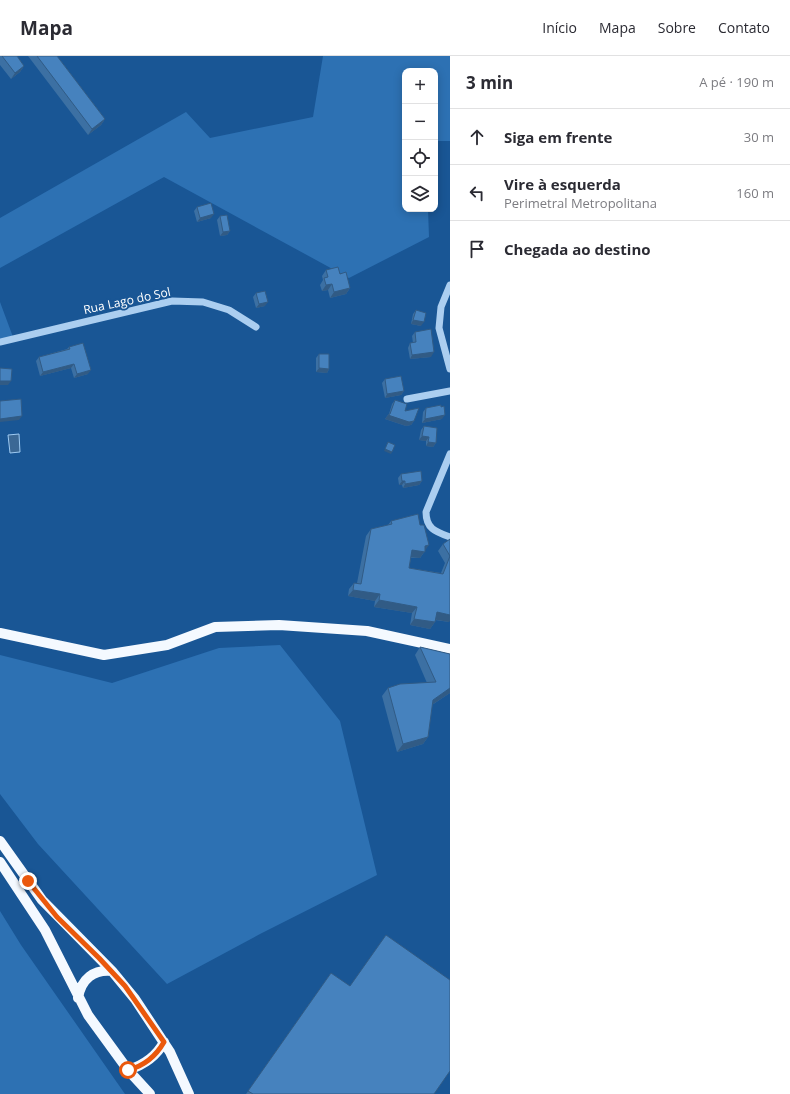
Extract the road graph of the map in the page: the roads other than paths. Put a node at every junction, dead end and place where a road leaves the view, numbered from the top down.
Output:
1 (450, 285) edge
2 (256, 326) dead end
3 (0, 342) edge
4 (450, 369) edge
5 (450, 391) edge
6 (407, 399) dead end
7 (450, 454) edge
8 (450, 537) edge
9 (0, 633) edge
10 (450, 649) edge
11 (0, 841) edge
12 (0, 862) edge
13 (112, 971) junction
14 (78, 998) junction
15 (164, 1042) junction
16 (128, 1070) junction
17 (150, 1094) edge
18 (189, 1094) edge

1 - 4 street
2 - 3 street, Rua Lago do Sol
5 - 6 street
7 - 8 street
9 - 10 main road
11 - 13 main road
12 - 14 main road
13 - 14 main road
13 - 15 main road
14 - 16 main road
15 - 16 main road
15 - 18 main road
16 - 17 main road

